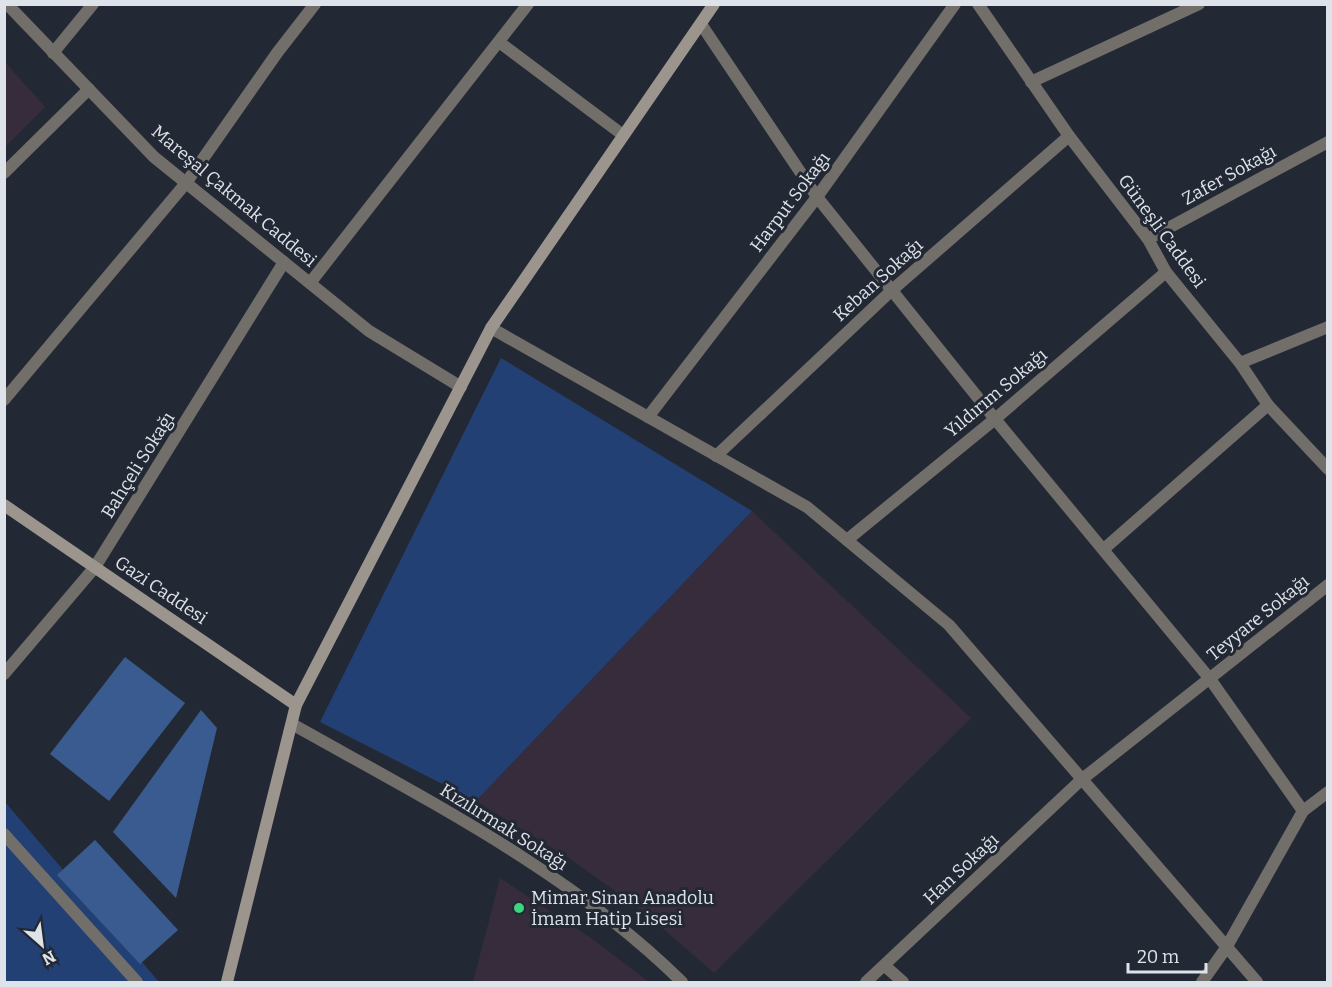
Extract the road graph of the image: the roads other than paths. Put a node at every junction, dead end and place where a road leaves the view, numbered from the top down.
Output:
1 (7, 4) edge
2 (93, 4) edge
3 (315, 4) edge
4 (528, 4) edge
5 (714, 4) edge
6 (955, 4) edge
7 (978, 4) edge
8 (1199, 4) edge
9 (700, 24) junction
10 (499, 42) junction
11 (53, 53) junction
12 (1031, 82) junction
13 (89, 89) junction
14 (623, 135) junction
15 (1069, 136) junction
16 (1328, 142) edge
17 (4, 173) edge
18 (186, 183) junction
19 (817, 197) junction
20 (1148, 239) junction
21 (285, 262) junction
22 (1166, 272) junction
23 (310, 283) junction
24 (891, 291) junction
25 (1328, 327) edge
26 (491, 328) junction
27 (1240, 363) junction
28 (461, 387) junction
29 (4, 400) edge
30 (1268, 405) junction
31 (648, 417) junction
32 (995, 419) junction
33 (716, 456) junction
34 (1328, 469) edge
35 (4, 505) edge
36 (847, 540) junction
37 (1105, 548) junction
38 (95, 567) junction
39 (1328, 585) edge
40 (4, 674) edge
41 (1210, 679) junction
42 (296, 705) junction
43 (292, 724) junction
44 (1081, 780) junction
45 (1328, 792) edge
46 (1303, 811) junction
47 (4, 834) edge
48 (1226, 948) junction
49 (885, 966) junction
50 (137, 982) edge
51 (227, 982) edge
52 (682, 982) edge
53 (866, 982) edge
54 (903, 982) edge
55 (1202, 982) edge
56 (1257, 982) edge

1 - 11 street, Mareşal Çakmak Caddesi
2 - 11 street
3 - 18 street
4 - 10 street
5 - 9 street
6 - 19 street, Harput Sokağı
7 - 12 street, Güneşli Caddesi
8 - 12 street
9 - 14 street
9 - 19 street
10 - 14 street
10 - 23 street
11 - 13 street, Mareşal Çakmak Caddesi
12 - 15 street, Güneşli Caddesi
13 - 17 street
13 - 18 street, Mareşal Çakmak Caddesi
14 - 26 street
15 - 20 street, Güneşli Caddesi
15 - 24 street, Keban Sokağı
16 - 20 street, Zafer Sokağı
18 - 21 street, Mareşal Çakmak Caddesi
18 - 29 street
19 - 24 street
19 - 31 street, Harput Sokağı
20 - 22 street, Güneşli Caddesi
21 - 23 street, Mareşal Çakmak Caddesi
21 - 38 street, Bahçeli Sokağı
22 - 27 street, Güneşli Caddesi
22 - 32 street, Yıldırım Sokağı
23 - 28 street, Mareşal Çakmak Caddesi
24 - 32 street
24 - 33 street, Keban Sokağı
25 - 27 street
26 - 28 street
26 - 31 street
27 - 30 street, Güneşli Caddesi
28 - 42 street
30 - 34 street, Güneşli Caddesi
30 - 37 street
31 - 33 street
32 - 36 street, Yıldırım Sokağı
32 - 37 street
33 - 36 street
35 - 38 street, Gazi Caddesi
36 - 44 street
37 - 41 street
38 - 40 street, Bahçeli Sokağı
38 - 42 street, Gazi Caddesi
39 - 41 street, Teyyare Sokağı
41 - 44 street, Teyyare Sokağı
41 - 46 street
42 - 43 street
43 - 51 street
43 - 52 street, Kızılırmak Sokağı
44 - 48 street
44 - 49 street, Han Sokağı
45 - 46 street
46 - 48 street
47 - 50 street
48 - 55 street
48 - 56 street
49 - 53 street, Han Sokağı
49 - 54 street

